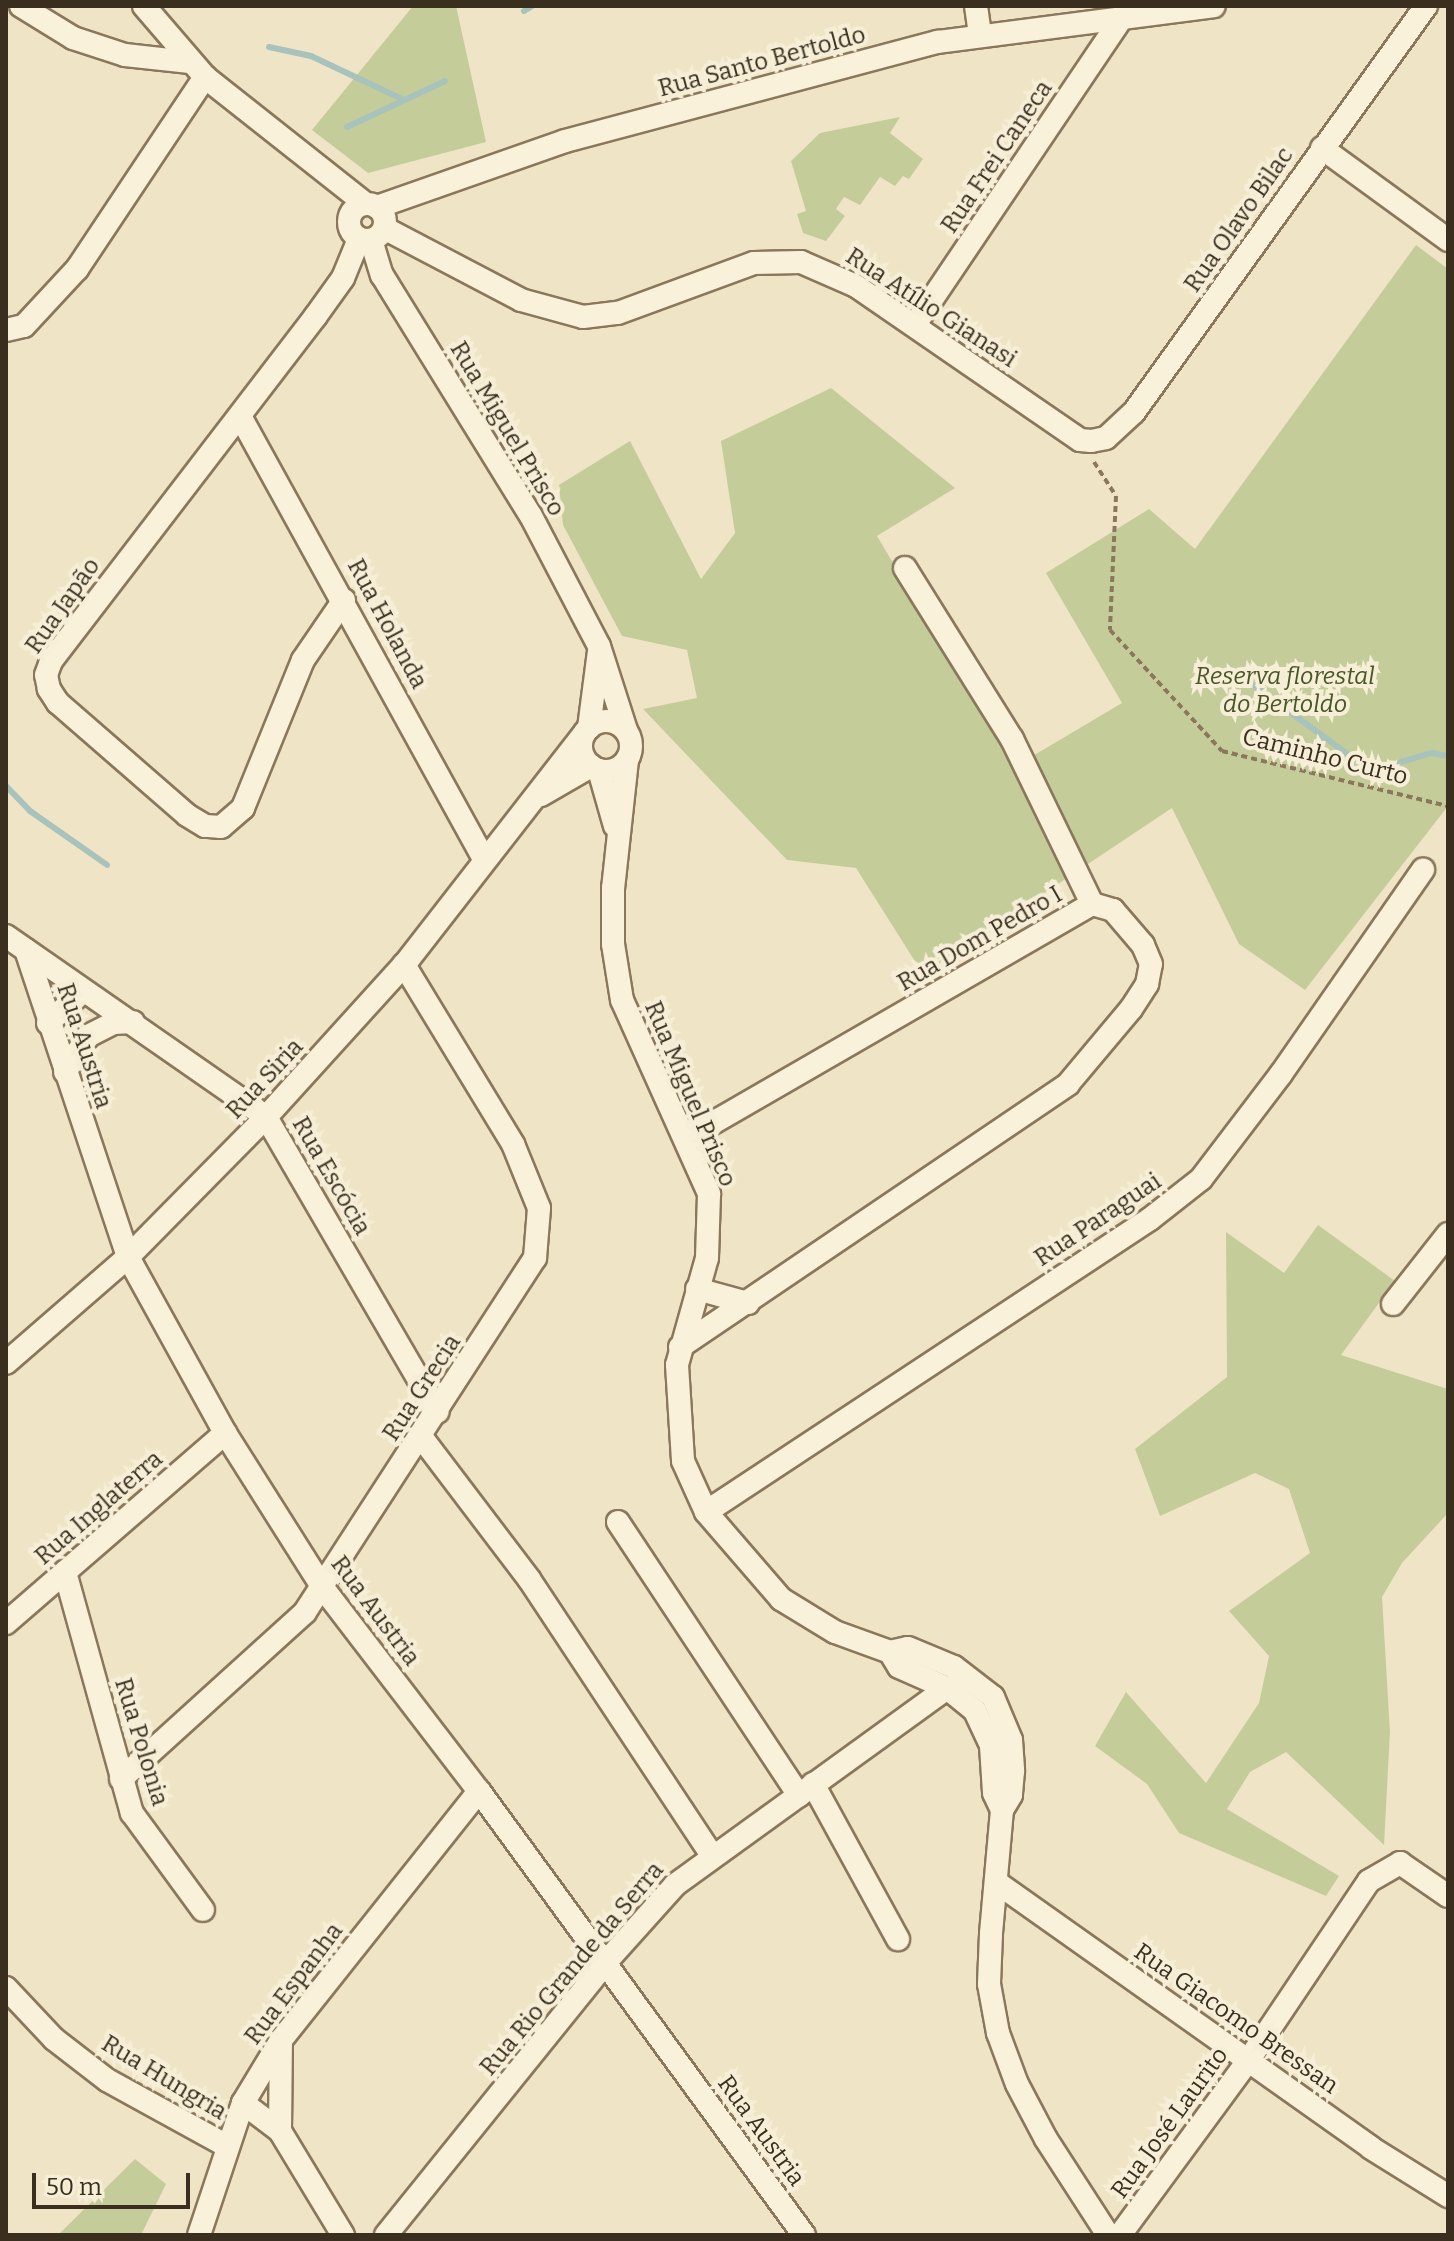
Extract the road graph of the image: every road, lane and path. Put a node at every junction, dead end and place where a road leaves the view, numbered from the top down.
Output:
1 (21, 6) edge
2 (144, 6) edge
3 (976, 6) edge
4 (1214, 6) edge
5 (1426, 6) edge
6 (1121, 19) junction
7 (980, 35) junction
8 (197, 70) junction
9 (1322, 148) junction
10 (370, 223) junction
11 (1448, 240) edge
12 (916, 323) junction
13 (6, 330) edge
14 (240, 416) junction
15 (1080, 440) junction
16 (905, 568) dead end
17 (344, 600) junction
18 (599, 646) junction
19 (626, 730) junction
20 (586, 731) junction
21 (627, 760) junction
22 (595, 768) junction
23 (530, 801) junction
24 (1448, 806) edge
25 (618, 834) junction
26 (484, 859) junction
27 (1423, 870) dead end
28 (1092, 904) junction
29 (6, 936) edge
30 (26, 950) junction
31 (404, 965) junction
32 (83, 991) junction
33 (133, 1022) junction
34 (48, 1023) junction
35 (65, 1072) junction
36 (266, 1117) junction
37 (686, 1138) junction
38 (1448, 1234) edge
39 (128, 1257) junction
40 (697, 1289) junction
41 (748, 1303) junction
42 (1393, 1304) dead end
43 (680, 1347) junction
44 (6, 1363) edge
45 (438, 1412) junction
46 (225, 1433) junction
47 (422, 1438) junction
48 (706, 1512) junction
49 (618, 1522) dead end
50 (65, 1572) junction
51 (323, 1588) junction
52 (6, 1623) edge
53 (890, 1652) junction
54 (947, 1688) junction
55 (121, 1779) junction
56 (806, 1790) junction
57 (479, 1791) junction
58 (1002, 1810) junction
59 (711, 1854) junction
60 (996, 1882) junction
61 (1448, 1896) edge
62 (203, 1910) dead end
63 (898, 1939) dead end
64 (606, 1962) junction
65 (6, 1988) edge
66 (281, 2040) junction
67 (1250, 2058) junction
68 (243, 2103) junction
69 (280, 2131) junction
70 (227, 2146) junction
71 (1448, 2196) edge
72 (199, 2235) edge
73 (343, 2235) edge
74 (386, 2235) edge
75 (804, 2235) edge
76 (1108, 2235) edge
77 (1120, 2235) edge

1 - 8 street
2 - 8 street, Rua Miguel Prisco
3 - 7 street
4 - 6 street, Rua Santo Bertoldo
5 - 9 street, Rua Olavo Bilac
6 - 7 street, Rua Santo Bertoldo
6 - 12 street, Rua Frei Caneca
7 - 10 street, Rua Santo Bertoldo
8 - 10 street, Rua Miguel Prisco
8 - 13 street
9 - 11 street
9 - 15 street, Rua Olavo Bilac
10 - 12 street, Rua Atílio Gianasi
10 - 14 street, Rua Japão
10 - 18 street, Rua Miguel Prisco
12 - 15 street, Rua Atílio Gianasi
14 - 17 street, Rua Holanda
14 - 17 street, Rua Japão
15 - 24 path, Caminho Curto
16 - 28 street
17 - 26 street, Rua Holanda
18 - 19 street, Rua Miguel Prisco
18 - 20 street, Rua Miguel Prisco
19 - 20 street
19 - 21 street, Rua Miguel Prisco
20 - 22 street, Rua Miguel Prisco
20 - 23 street, Rua Siria
21 - 22 street
21 - 25 street, Rua Miguel Prisco
22 - 23 street, Rua Siria
22 - 25 street, Rua Miguel Prisco
23 - 26 street, Rua Siria
25 - 37 street, Rua Miguel Prisco
26 - 31 street, Rua Siria
27 - 48 street, Rua Paraguai
28 - 37 street, Rua Dom Pedro I
28 - 41 street, Rua Dom Pedro I
29 - 30 street, Rua Escócia
30 - 32 street, Rua Escócia
30 - 34 street, Rua Austria
31 - 36 street, Rua Siria
31 - 45 street, Rua Grecia
32 - 33 street, Rua Escócia
32 - 34 street
33 - 35 street
33 - 36 street, Rua Escócia
34 - 35 street, Rua Austria
35 - 39 street, Rua Austria
36 - 39 street, Rua Siria
36 - 45 street, Rua Escócia
37 - 40 street, Rua Miguel Prisco
38 - 42 street
39 - 44 street, Rua Siria
39 - 46 street, Rua Austria
40 - 41 street
40 - 43 street, Rua Miguel Prisco
41 - 43 street, Rua Dom Pedro I
43 - 48 street, Rua Miguel Prisco
45 - 47 street, Rua Grecia
46 - 50 street, Rua Inglaterra
46 - 51 street, Rua Austria
47 - 51 street, Rua Grecia
47 - 59 street
48 - 53 street, Rua Miguel Prisco
49 - 56 street
50 - 52 street, Rua Inglaterra
50 - 55 street, Rua Polonia
51 - 55 street, Rua Grecia
51 - 57 street, Rua Austria
53 - 54 street, Rua Miguel Prisco
53 - 58 street, Rua Miguel Prisco
54 - 56 street, Rua Rio Grande da Serra
54 - 58 street, Rua Miguel Prisco
55 - 62 street, Rua Polonia
56 - 59 street, Rua Rio Grande da Serra
56 - 63 street
57 - 64 street, Rua Austria
57 - 66 street, Rua Espanha
58 - 60 street, Rua Miguel Prisco
59 - 64 street, Rua Rio Grande da Serra
60 - 67 street, Rua Giacomo Bressan
60 - 76 street, Rua Miguel Prisco
61 - 67 street, Rua José Laurito
64 - 74 street, Rua Rio Grande da Serra
64 - 75 street, Rua Austria
65 - 70 street, Rua Hungria
66 - 68 street, Rua Espanha
66 - 69 street
67 - 71 street, Rua Giacomo Bressan
67 - 77 street, Rua José Laurito
68 - 69 street
68 - 70 street, Rua Espanha
69 - 73 street
70 - 72 street, Rua Espanha

